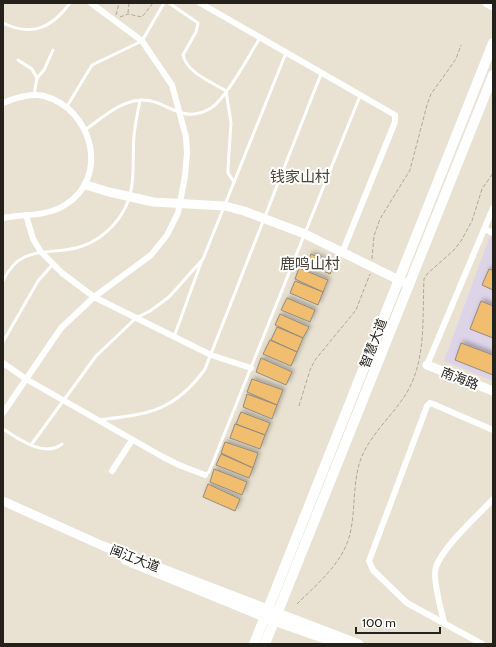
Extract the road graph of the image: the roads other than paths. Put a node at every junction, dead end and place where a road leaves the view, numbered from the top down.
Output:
1 (70, 3) edge
2 (91, 3) edge
3 (164, 3) edge
4 (169, 3) edge
5 (200, 3) edge
6 (487, 3) edge
7 (493, 6) edge
8 (3, 23) edge
9 (260, 38) junction
10 (142, 41) junction
11 (493, 43) edge
12 (54, 50) dead end
13 (286, 53) junction
14 (18, 60) dead end
15 (321, 74) junction
16 (493, 75) edge
17 (37, 78) junction
18 (226, 91) junction
19 (34, 95) junction
20 (360, 96) junction
21 (140, 100) junction
22 (3, 103) edge
23 (66, 108) junction
24 (181, 114) junction
25 (86, 130) junction
26 (234, 182) junction
27 (86, 185) junction
28 (129, 197) junction
29 (180, 203) junction
30 (225, 206) junction
31 (493, 208) edge
32 (26, 216) junction
33 (3, 218) edge
34 (264, 218) junction
35 (484, 230) junction
36 (493, 233) edge
37 (305, 234) junction
38 (41, 252) junction
39 (342, 253) junction
40 (203, 259) junction
41 (53, 264) junction
42 (3, 281) edge
43 (398, 281) junction
44 (408, 285) junction
45 (94, 297) junction
46 (136, 318) junction
47 (174, 337) junction
48 (3, 342) edge
49 (211, 355) junction
50 (3, 363) edge
51 (427, 365) joint
52 (251, 368) junction
53 (26, 379) junction
54 (493, 391) edge
55 (64, 400) junction
56 (3, 413) edge
57 (98, 420) junction
58 (3, 429) edge
59 (493, 430) edge
60 (132, 440) junction
61 (62, 444) dead end
62 (31, 445) junction
63 (112, 471) dead end
64 (205, 474) joint
65 (493, 499) edge
66 (3, 501) edge
67 (3, 506) edge
68 (271, 615) junction
69 (444, 622) junction
70 (254, 644) edge
71 (265, 644) edge
72 (339, 644) edge
73 (359, 644) edge
74 (482, 644) edge

1 - 8 lane
2 - 10 street
3 - 10 lane
4 - 18 lane
5 - 9 street
6 - 7 street
9 - 13 street
9 - 18 lane
10 - 23 lane
10 - 24 street
11 - 43 main road, 智慧大道
12 - 17 lane
13 - 15 street
13 - 26 lane
14 - 17 lane
15 - 20 street
15 - 34 lane
16 - 44 main road, 智慧大道
17 - 19 lane
18 - 24 lane
18 - 26 lane
19 - 22 street
19 - 23 street
20 - 37 lane
20 - 39 street
21 - 24 lane
21 - 25 lane
21 - 28 lane
23 - 25 street
24 - 29 street
25 - 27 street
26 - 30 lane
27 - 28 street
27 - 32 street
28 - 29 street
28 - 38 lane
29 - 30 street
29 - 45 street
30 - 34 street
30 - 40 lane
31 - 35 street
32 - 33 street
32 - 38 street
34 - 37 street
34 - 49 lane
35 - 36 street
35 - 51 street
37 - 39 street
37 - 52 lane
38 - 41 street
38 - 42 lane
39 - 43 street
40 - 46 lane
40 - 47 lane
41 - 45 street
41 - 48 lane
43 - 44 street
43 - 68 main road, 智慧大道
44 - 68 main road, 智慧大道
45 - 46 street
45 - 53 street
46 - 47 street
46 - 55 lane
47 - 49 street
49 - 52 street
49 - 57 lane
50 - 53 street
51 - 54 street, 南海路
52 - 64 lane
53 - 55 street
53 - 56 street
55 - 57 street
55 - 62 lane
57 - 60 street
58 - 62 lane
59 - 69 street
60 - 63 street
60 - 64 street
61 - 62 lane
65 - 69 street
66 - 68 street, 闽江大道
67 - 68 street, 闽江大道
68 - 70 main road, 智慧大道
68 - 71 main road, 智慧大道
68 - 72 street
68 - 73 street
69 - 74 street

